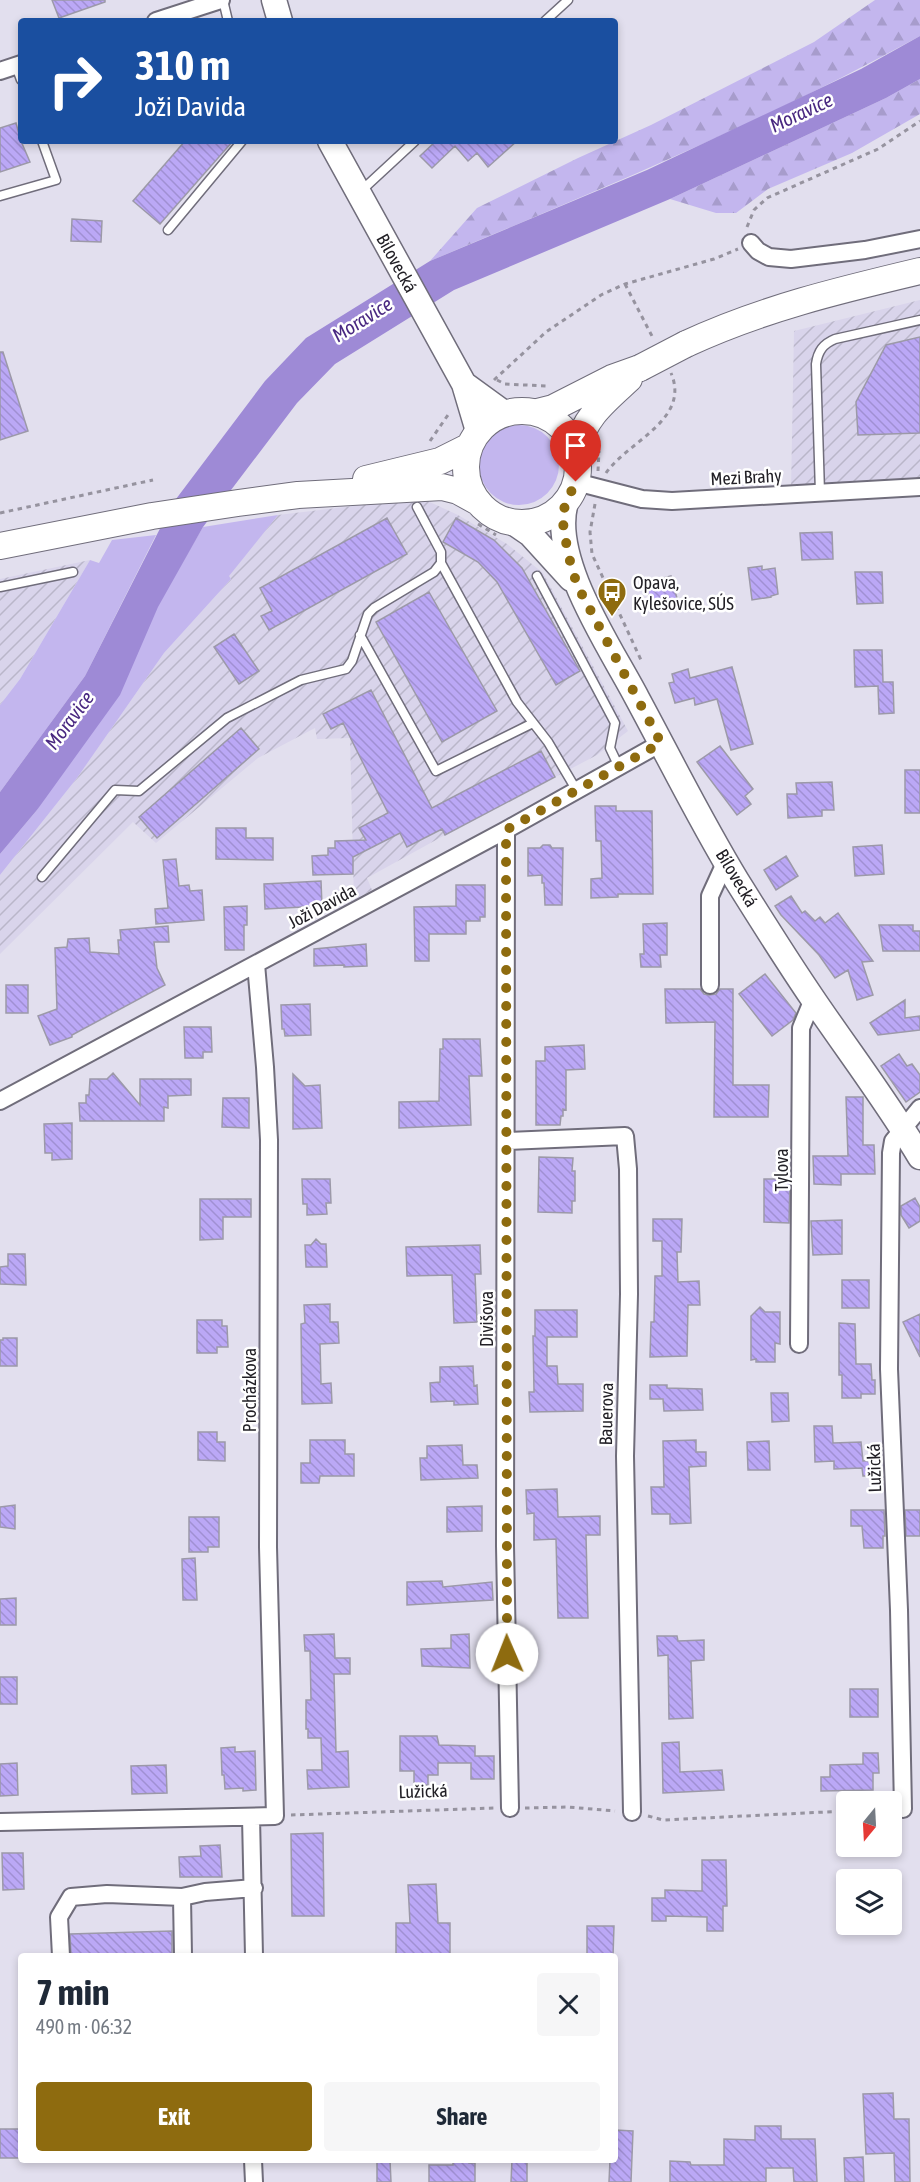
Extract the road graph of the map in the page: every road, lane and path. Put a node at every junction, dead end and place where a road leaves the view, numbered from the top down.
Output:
1 (222, 0) edge
2 (274, 0) edge
3 (568, 0) edge
4 (165, 18) edge
5 (227, 18) edge
6 (279, 18) edge
7 (548, 18) edge
8 (920, 121) edge
9 (43, 144) edge
10 (240, 144) edge
11 (332, 144) edge
12 (413, 144) edge
13 (0, 196) edge
14 (362, 200) junction
15 (168, 230) dead end
16 (920, 239) edge
17 (751, 243) junction
18 (920, 271) edge
19 (625, 284) junction
20 (920, 320) edge
21 (656, 344) dead end
22 (640, 368) junction
23 (670, 371) dead end
24 (496, 379) dead end
25 (464, 384) junction
26 (537, 412) junction
27 (504, 413) junction
28 (473, 439) junction
29 (576, 450) junction
30 (153, 480) dead end
31 (920, 487) edge
32 (580, 491) junction
33 (820, 493) junction
34 (298, 495) junction
35 (478, 502) junction
36 (417, 507) dead end
37 (0, 513) edge
38 (514, 523) junction
39 (0, 546) edge
40 (441, 563) junction
41 (73, 572) dead end
42 (537, 576) dead end
43 (577, 585) junction
44 (0, 586) edge
45 (360, 635) junction
46 (633, 641) dead end
47 (533, 723) junction
48 (661, 743) junction
49 (619, 767) junction
50 (577, 792) junction
51 (506, 830) junction
52 (726, 861) junction
53 (42, 877) dead end
54 (256, 963) junction
55 (710, 985) dead end
56 (813, 999) junction
57 (0, 1101) edge
58 (920, 1108) edge
59 (903, 1128) junction
60 (506, 1141) junction
61 (920, 1157) edge
62 (799, 1344) dead end
63 (510, 1808) junction
64 (903, 1809) dead end
65 (836, 1811) edge
66 (632, 1812) junction
67 (275, 1816) junction
68 (251, 1817) junction
69 (0, 1822) edge
70 (254, 1888) junction
71 (182, 1897) junction
72 (61, 1953) edge
73 (183, 1953) edge
74 (254, 1953) edge
75 (253, 2163) edge
76 (254, 2182) edge

1 - 4 street
1 - 5 lane
2 - 6 main road
3 - 7 lane
8 - 17 path
9 - 13 lane
10 - 15 lane
11 - 14 main road, Bílovecká
12 - 14 lane
14 - 25 main road, Bílovecká
16 - 17 street
17 - 19 path
18 - 22 main road, bridge
19 - 21 path
19 - 24 path
20 - 33 lane
22 - 26 main road
22 - 29 main road
23 - 32 path
25 - 27 main road
25 - 28 main road
26 - 27 main road
26 - 29 main road
27 - 28 main road
28 - 34 main road
28 - 35 main road, Bílovecká
29 - 32 main road, Bílovecká
30 - 37 path
31 - 33 street, Mezi Brahy
32 - 33 street, Mezi Brahy
32 - 38 main road
32 - 43 main road, Bílovecká
32 - 46 path
34 - 35 main road
34 - 39 main road
35 - 38 main road, Bílovecká
36 - 40 lane
38 - 43 main road, Bílovecká
40 - 45 lane
40 - 47 lane
41 - 44 lane
42 - 49 lane
43 - 48 main road, Bílovecká
45 - 47 lane
45 - 53 lane
47 - 50 lane
48 - 49 street, Joži Davida
48 - 52 main road, Bílovecká
49 - 50 street, Joži Davida
50 - 51 street, Joži Davida
51 - 54 street, Joži Davida
51 - 60 street, Divišova
52 - 55 street
52 - 56 main road, Bílovecká
54 - 57 street, Joži Davida
54 - 67 street, Procházkova
56 - 59 main road, Bílovecká
56 - 62 street, Tylova
58 - 59 street, Lužická
59 - 61 main road, Bílovecká
59 - 64 street, Lužická
60 - 63 street, Divišova
60 - 66 street, Bauerova
63 - 66 path, Lužická
63 - 67 path, Lužická
65 - 66 path, Lužická
67 - 68 street
68 - 69 street
68 - 70 street
70 - 71 street
70 - 74 street
71 - 72 street
71 - 73 street
75 - 76 street

